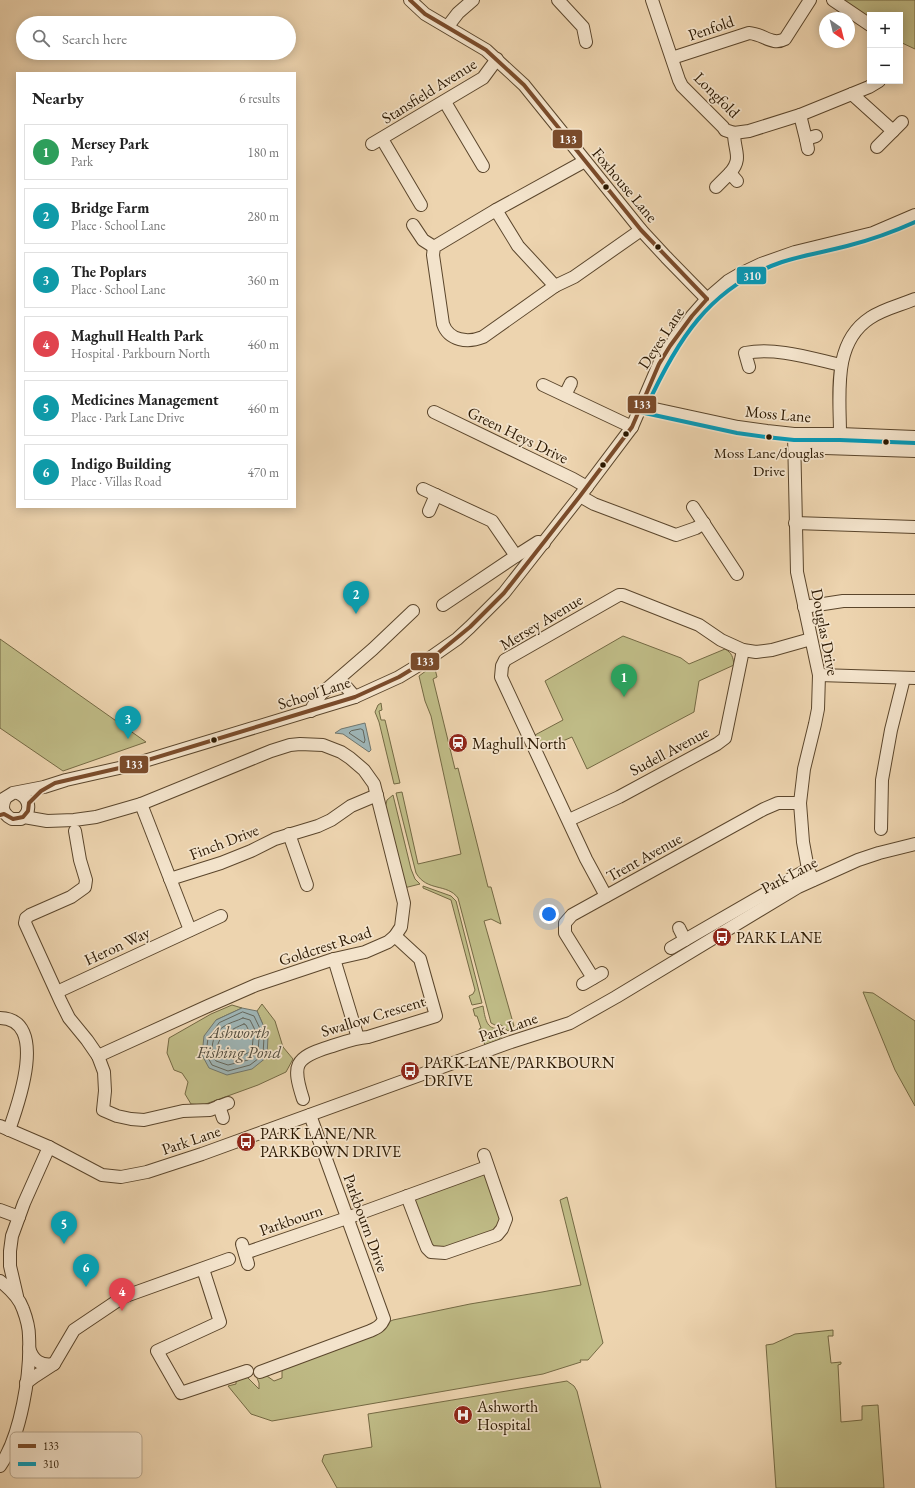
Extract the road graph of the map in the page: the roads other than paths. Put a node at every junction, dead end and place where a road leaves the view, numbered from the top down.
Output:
1 (410, 0) edge
2 (473, 0) edge
3 (558, 0) edge
4 (652, 0) edge
5 (810, 0) edge
6 (833, 0) edge
7 (867, 23) edge
8 (448, 26) junction
9 (586, 42) dead end
10 (672, 58) junction
11 (497, 59) junction
12 (874, 84) edge
13 (852, 94) junction
14 (445, 102) junction
15 (800, 115) junction
16 (902, 122) dead end
17 (893, 131) junction
18 (734, 133) junction
19 (810, 141) dead end
20 (877, 147) dead end
21 (482, 157) dead end
22 (585, 161) junction
23 (716, 187) dead end
24 (421, 205) dead end
25 (496, 210) junction
26 (915, 215) edge
27 (413, 225) dead end
28 (641, 230) junction
29 (434, 247) junction
30 (555, 286) junction
31 (707, 299) junction
32 (915, 299) edge
33 (841, 365) junction
34 (749, 367) dead end
35 (571, 383) dead end
36 (543, 385) dead end
37 (565, 395) junction
38 (641, 406) junction
39 (434, 412) dead end
40 (632, 427) junction
41 (794, 434) junction
42 (840, 434) junction
43 (915, 437) edge
44 (795, 448) junction
45 (915, 451) edge
46 (423, 489) dead end
47 (584, 492) junction
48 (436, 495) junction
49 (693, 507) dead end
50 (429, 511) dead end
51 (704, 523) junction
52 (795, 524) junction
53 (915, 527) edge
54 (544, 543) junction
55 (516, 556) junction
56 (737, 574) dead end
57 (915, 601) edge
58 (443, 605) dead end
59 (804, 607) junction
60 (413, 611) dead end
61 (811, 639) junction
62 (743, 650) junction
63 (819, 675) junction
64 (910, 678) edge
65 (339, 679) junction
66 (355, 697) junction
67 (312, 711) junction
68 (44, 787) junction
69 (18, 793) junction
70 (377, 795) junction
71 (2, 800) edge
72 (800, 803) junction
73 (141, 804) junction
74 (27, 810) junction
75 (2, 814) edge
76 (568, 820) junction
77 (880, 829) dead end
78 (75, 831) dead end
79 (289, 834) junction
80 (915, 844) edge
81 (810, 874) junction
82 (170, 879) junction
83 (307, 885) dead end
84 (606, 896) junction
85 (221, 916) dead end
86 (679, 928) dead end
87 (190, 930) junction
88 (395, 936) junction
89 (686, 940) junction
90 (671, 948) dead end
91 (334, 959) junction
92 (592, 978) dead end
93 (57, 992) junction
94 (0, 1018) edge
95 (358, 1038) junction
96 (98, 1056) junction
97 (303, 1099) dead end
98 (224, 1109) dead end
99 (310, 1115) junction
100 (5, 1128) edge
101 (49, 1147) junction
102 (407, 1196) junction
103 (0, 1210) edge
104 (19, 1217) junction
105 (347, 1218) junction
106 (10, 1251) junction
107 (245, 1253) dead end
108 (0, 1259) edge
109 (229, 1259) dead end
110 (203, 1269) junction
111 (0, 1280) edge
112 (18, 1299) junction
113 (29, 1348) junction
114 (54, 1364) junction
115 (246, 1371) dead end
116 (260, 1372) dead end
117 (26, 1383) junction
118 (15, 1432) edge
119 (10, 1448) edge
120 (0, 1466) edge

1 - 8 street, Foxhouse Lane
2 - 8 street
3 - 9 street
4 - 10 street, Longfold
5 - 10 street, Penfold
6 - 7 street
8 - 11 street, Foxhouse Lane
10 - 18 street, Longfold
11 - 14 street, Stansfield Avenue
11 - 22 street, Foxhouse Lane
12 - 13 street, Longfold
13 - 15 street, Longfold
13 - 17 street
14 - 21 street
14 - 24 street, Stansfield Avenue
15 - 18 street, Longfold
15 - 19 street
16 - 17 street
17 - 20 street
18 - 23 street
22 - 25 street
22 - 28 street, Foxhouse Lane
25 - 29 street
25 - 30 street
26 - 31 street, Deyes Lane
27 - 29 street
28 - 30 street
28 - 31 street, Foxhouse Lane
29 - 30 street
31 - 38 street, Deyes Lane
32 - 33 street
33 - 34 street
33 - 42 street
35 - 37 street
36 - 37 street
37 - 40 street
38 - 40 street, Deyes Lane
38 - 41 street, Moss Lane
39 - 47 street, Green Heys Drive
40 - 47 street, Deyes Lane
41 - 42 street, Moss Lane
41 - 44 street, Douglas Drive
42 - 43 street, Moss Lane
44 - 45 street
44 - 52 street, Douglas Drive
46 - 48 street
47 - 51 street, Green Heys Drive
47 - 54 street, Deyes Lane
48 - 50 street
48 - 55 street
49 - 51 street
51 - 56 street
52 - 53 street
52 - 59 street, Douglas Drive
54 - 55 street
54 - 66 street, School Lane
55 - 58 street
57 - 59 street
59 - 61 street, Douglas Drive
60 - 65 street
61 - 62 street, Mersey Avenue
61 - 63 street, Douglas Drive
62 - 76 street, Sudell Avenue
62 - 76 street, Mersey Avenue
63 - 64 street
63 - 72 street, Douglas Drive
64 - 77 street
65 - 66 street
65 - 67 street
66 - 67 street, School Lane
67 - 68 street, School Lane
68 - 69 street, School Lane
68 - 74 street, School Lane
69 - 71 street, School Lane
69 - 74 street
70 - 73 street, Goldcrest Road
70 - 79 street, Finch Drive
70 - 88 street, Goldcrest Road
71 - 75 street, School Lane
72 - 81 street, Douglas Drive
72 - 84 street, Trent Avenue
73 - 74 street, Goldcrest Road
73 - 82 street
74 - 75 street, School Lane
76 - 84 street, Mersey Avenue
78 - 93 street
79 - 82 street, Finch Drive
79 - 83 street
80 - 81 street, Park Lane
81 - 89 street, Park Lane
81 - 99 street, Park Lane
82 - 87 street
84 - 92 street, Trent Avenue
85 - 87 street, Heron Way
86 - 89 street
87 - 93 street, Heron Way
88 - 91 street, Goldcrest Road
88 - 95 street, Swallow Crescent
89 - 90 street, Park Lane
91 - 95 street
91 - 96 street, Goldcrest Road
93 - 96 street
94 - 100 street
95 - 97 street, Swallow Crescent
96 - 98 street
99 - 101 street, Park Lane
99 - 105 street, Parkbourn Drive
100 - 101 street, Park Lane
101 - 104 street
102 - 102 street, Parkbourn
102 - 105 street, Parkbourn
103 - 104 street
104 - 106 street
105 - 107 street, Parkbourn
105 - 116 street, Parkbourn Drive
106 - 108 street
106 - 112 street
109 - 110 street
110 - 114 street
110 - 115 street
111 - 112 street
112 - 113 street
113 - 114 street
113 - 117 street
114 - 117 street
117 - 118 street
119 - 120 street

